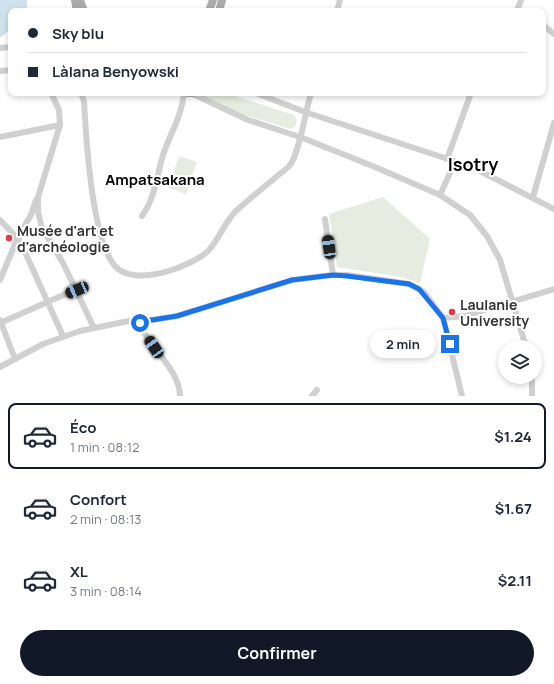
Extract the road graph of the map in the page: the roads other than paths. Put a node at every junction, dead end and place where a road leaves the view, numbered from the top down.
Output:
1 (546, 27) edge
2 (554, 34) edge
3 (52, 96) edge
4 (82, 96) edge
5 (183, 96) edge
6 (197, 96) edge
7 (264, 96) edge
8 (310, 96) edge
9 (470, 96) edge
10 (305, 112) junction
11 (554, 123) edge
12 (60, 125) junction
13 (0, 137) edge
14 (300, 137) junction
15 (447, 160) junction
16 (455, 162) junction
17 (440, 195) junction
18 (38, 197) junction
19 (533, 197) junction
20 (554, 209) edge
21 (142, 216) dead end
22 (0, 220) edge
23 (325, 220) dead end
24 (18, 237) junction
25 (333, 275) junction
26 (0, 280) edge
27 (554, 289) edge
28 (77, 290) junction
29 (48, 302) junction
30 (513, 303) junction
31 (443, 318) junction
32 (138, 319) junction
33 (0, 321) edge
34 (94, 328) junction
35 (63, 336) junction
36 (524, 340) edge
37 (15, 358) junction
38 (0, 367) edge
39 (532, 384) edge
40 (317, 390) dead end
41 (180, 396) edge
42 (312, 396) edge
43 (462, 396) edge
44 (532, 396) edge

1 - 2 street
3 - 12 street
4 - 14 street
5 - 21 street
6 - 14 street
7 - 10 street
8 - 10 street
9 - 15 street
10 - 14 street
10 - 15 street
11 - 19 street
12 - 13 street
12 - 18 street
14 - 17 street
15 - 16 street
16 - 17 street
16 - 19 street
17 - 30 street
18 - 24 street
18 - 28 street
19 - 20 street
22 - 24 street
23 - 25 street
24 - 26 street
24 - 29 street
25 - 31 street
25 - 32 street
27 - 30 street
28 - 29 street
28 - 34 street
29 - 33 street
29 - 35 street
30 - 31 street
30 - 36 street
31 - 43 street
32 - 34 street
32 - 41 street
33 - 37 street
34 - 35 street
35 - 37 street
37 - 38 street
39 - 44 street
40 - 42 street

